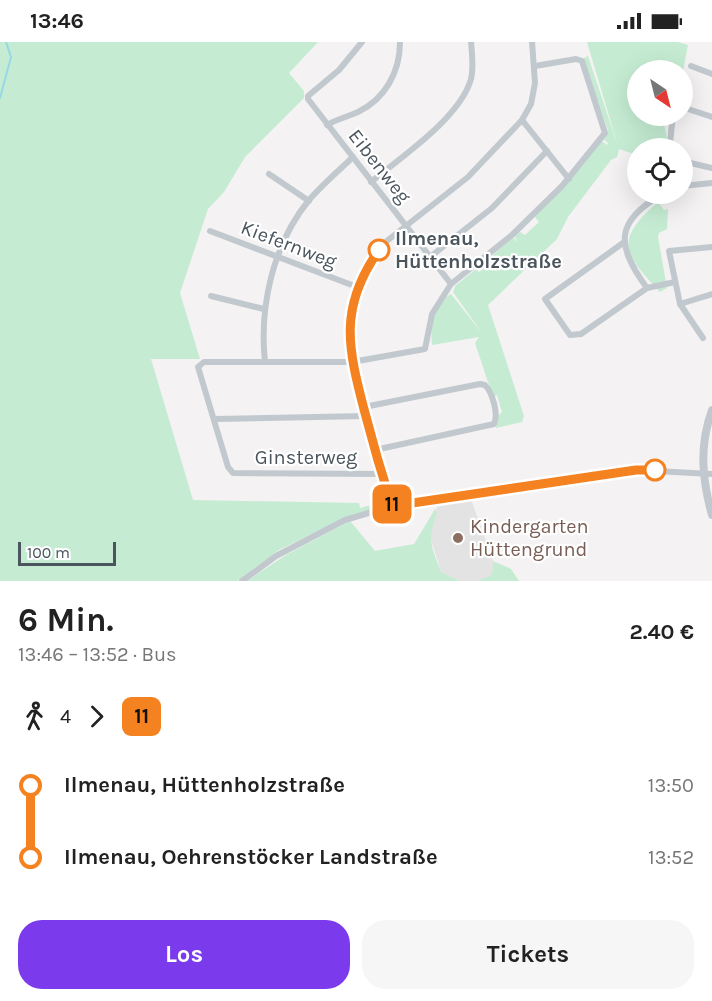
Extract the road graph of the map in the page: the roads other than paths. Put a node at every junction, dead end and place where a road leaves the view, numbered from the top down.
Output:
1 (362, 42) edge
2 (400, 42) edge
3 (471, 42) edge
4 (532, 42) edge
5 (536, 66) junction
6 (693, 67) edge
7 (712, 74) edge
8 (693, 111) edge
9 (712, 117) edge
10 (522, 120) junction
11 (327, 125) junction
12 (547, 150) junction
13 (352, 158) junction
14 (693, 164) edge
15 (712, 168) edge
16 (269, 174) dead end
17 (569, 178) junction
18 (371, 182) junction
19 (712, 183) edge
20 (693, 185) edge
21 (309, 201) junction
22 (651, 204) edge
23 (406, 226) junction
24 (210, 231) dead end
25 (623, 243) junction
26 (712, 247) edge
27 (278, 257) junction
28 (430, 257) junction
29 (675, 282) junction
30 (450, 284) junction
31 (357, 287) junction
32 (647, 288) junction
33 (712, 294) edge
34 (211, 296) dead end
35 (680, 304) junction
36 (264, 309) junction
37 (703, 338) dead end
38 (265, 362) junction
39 (352, 362) junction
40 (364, 407) junction
41 (712, 410) edge
42 (366, 416) junction
43 (214, 419) junction
44 (375, 450) junction
45 (702, 473) junction
46 (382, 474) junction
47 (712, 474) edge
48 (392, 506) junction
49 (712, 515) edge
50 (242, 581) edge

1 - 11 street, Eibenweg
2 - 11 street
3 - 18 street
4 - 5 street
5 - 10 street
5 - 17 street
6 - 7 street
8 - 9 street
10 - 12 street
10 - 23 street
11 - 13 street, Eibenweg
12 - 17 street
12 - 28 street
13 - 18 street, Eibenweg
13 - 21 street
14 - 15 street
16 - 21 street
17 - 30 street
18 - 23 street, Eibenweg
19 - 20 street
21 - 27 street
22 - 25 street
23 - 28 street, Eibenweg
23 - 31 street
24 - 27 street, Kiefernweg
25 - 32 street
25 - 32 street
26 - 29 street
27 - 31 street, Kiefernweg
27 - 36 street
28 - 30 street, Eibenweg
29 - 32 street
29 - 35 street
30 - 39 street
31 - 39 street
33 - 35 street
34 - 36 street
35 - 37 street
36 - 38 street
38 - 39 street
38 - 43 street, Ginsterweg
39 - 40 street
40 - 42 street
40 - 44 street
41 - 45 street
42 - 43 street
42 - 44 street
43 - 46 street, Ginsterweg
44 - 46 street
45 - 47 street
45 - 48 street
45 - 49 street
46 - 48 street
48 - 50 street

